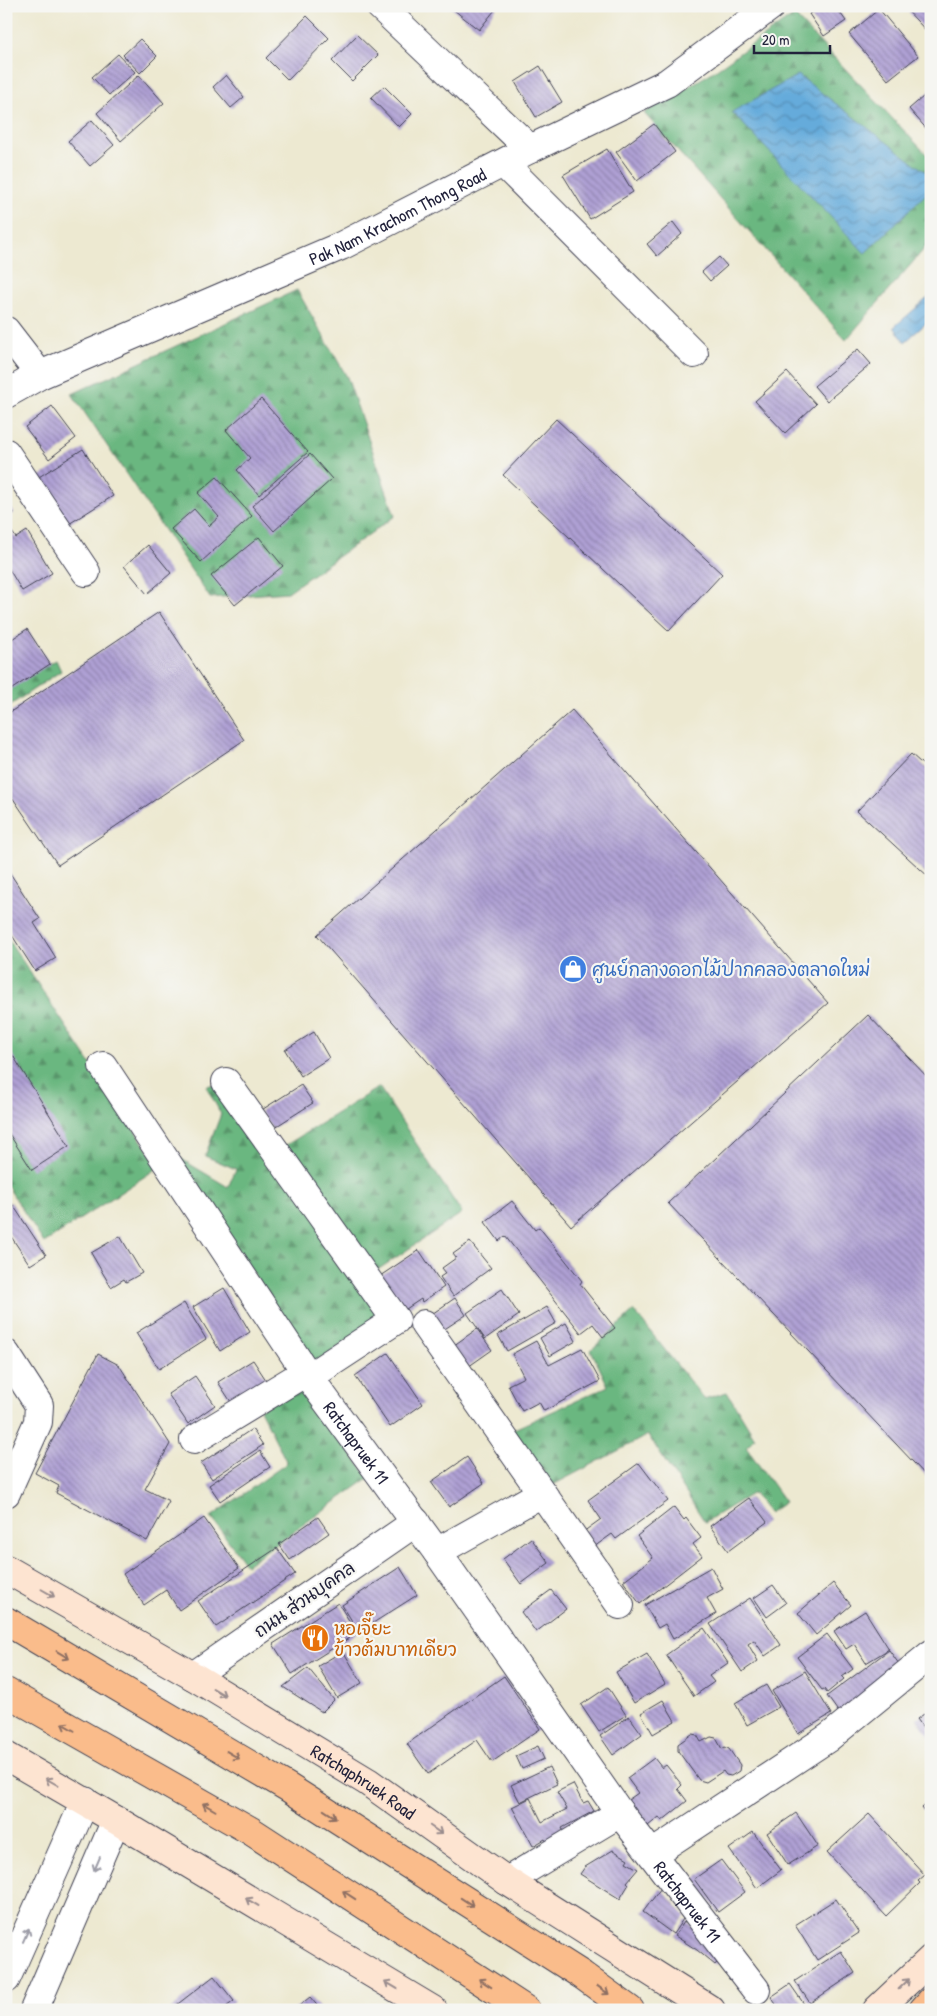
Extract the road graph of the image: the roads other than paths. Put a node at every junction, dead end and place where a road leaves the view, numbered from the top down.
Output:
1 (380, 6) edge
2 (771, 6) edge
3 (530, 149) junction
4 (504, 164) junction
5 (6, 331) edge
6 (694, 354) dead end
7 (40, 375) junction
8 (6, 394) edge
9 (6, 453) edge
10 (86, 572) dead end
11 (103, 1066) dead end
12 (226, 1082) dead end
13 (424, 1324) dead end
14 (6, 1354) edge
15 (308, 1374) junction
16 (194, 1440) dead end
17 (6, 1493) edge
18 (542, 1493) junction
19 (416, 1522) junction
20 (437, 1552) junction
21 (6, 1569) edge
22 (620, 1605) dead end
23 (6, 1621) edge
24 (931, 1654) edge
25 (192, 1676) junction
26 (6, 1692) edge
27 (6, 1756) edge
28 (85, 1801) junction
29 (620, 1813) junction
30 (116, 1820) junction
31 (652, 1854) junction
32 (514, 1886) junction
33 (931, 1959) edge
34 (6, 1979) edge
35 (756, 1990) dead end
36 (931, 2001) edge
37 (431, 2008) edge
38 (34, 2010) edge
39 (526, 2010) edge
40 (630, 2010) edge
41 (681, 2010) edge
42 (711, 2010) edge
43 (877, 2010) edge
44 (923, 2010) edge

1 - 3 street
2 - 3 street, Pak Nam Krachom Thong Road
3 - 4 street, Pak Nam Krachom Thong Road
4 - 6 street
4 - 7 street, Pak Nam Krachom Thong Road
5 - 7 street
7 - 8 street, Pak Nam Krachom Thong Road
9 - 10 street
11 - 15 street, Ratchapruek 11
12 - 15 street
13 - 18 street
14 - 17 street
15 - 16 street
15 - 19 street, Ratchapruek 11
18 - 20 street
18 - 22 street
19 - 20 street, Ratchapruek 11
19 - 25 street, ถนน ส่วนบุคคล
20 - 29 street, Ratchapruek 11
21 -> 25 main road, Ratchaphruek Road
23 -> 40 main road
24 - 31 street
25 -> 32 main road, Ratchaphruek Road
39 -> 26 main road
28 -> 27 main road
28 - 30 main road
34 -> 28 street
29 - 31 street, Ratchapruek 11
29 - 32 street
37 -> 30 main road
30 -> 38 street
31 - 35 street, Ratchapruek 11
32 - 41 main road
32 - 42 main road, Ratchaphruek Road
43 -> 33 main road
36 - 44 main road

